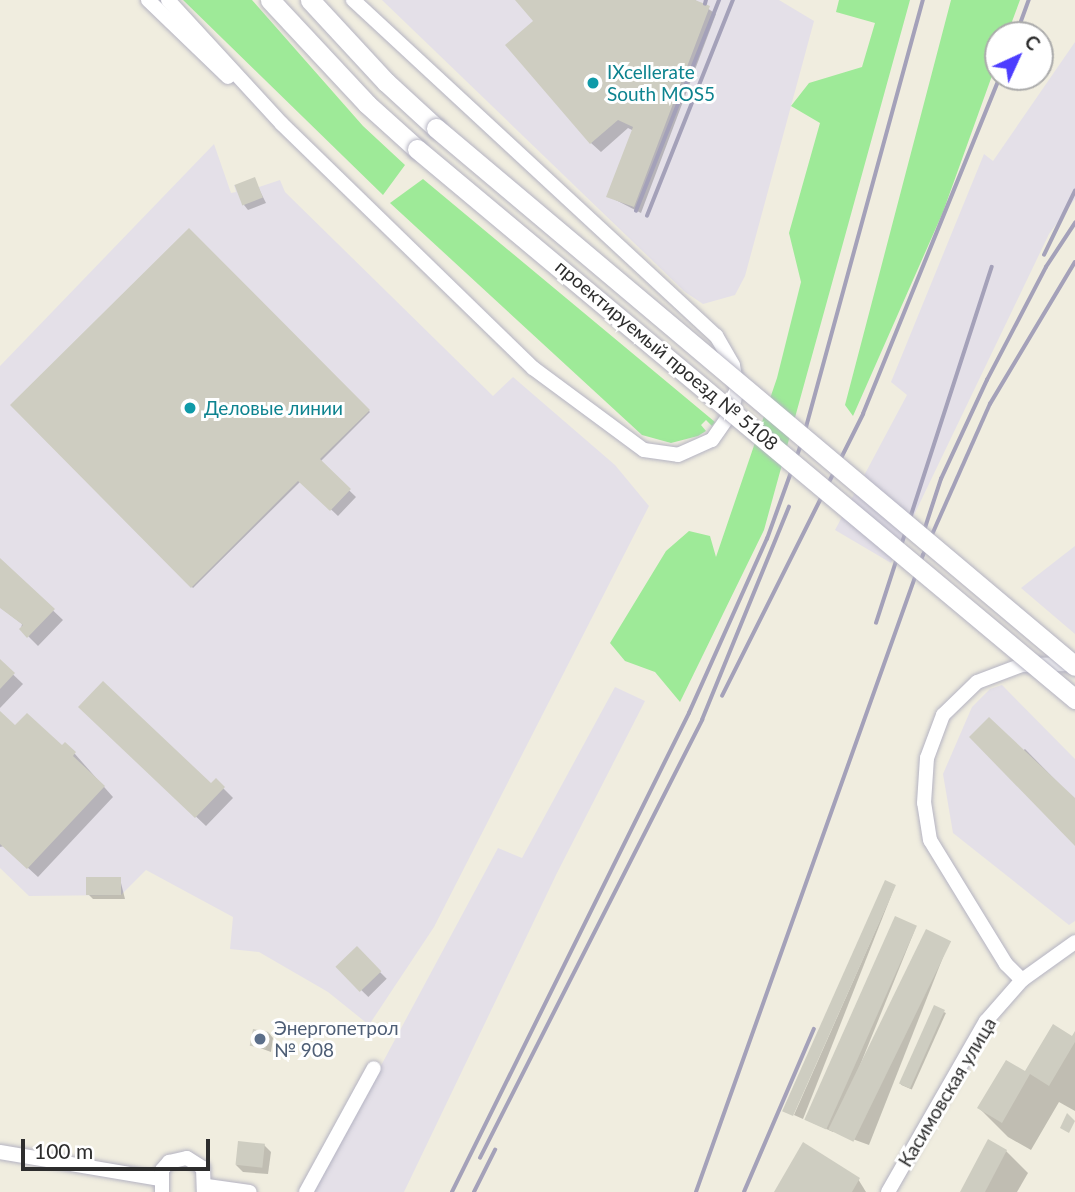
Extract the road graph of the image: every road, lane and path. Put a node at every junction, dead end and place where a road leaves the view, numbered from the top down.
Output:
1 (148, 0) edge
2 (167, 0) edge
3 (270, 0) edge
4 (310, 0) edge
5 (353, 0) edge
6 (282, 124) junction
7 (1075, 665) edge
8 (1075, 699) edge
9 (1075, 942) edge
10 (1022, 980) junction
11 (374, 1068) dead end
12 (0, 1152) edge
13 (160, 1185) edge
14 (205, 1189) edge
15 (250, 1192) edge
16 (306, 1192) edge
17 (888, 1192) edge

1 - 6 street
2 - 6 street
3 - 8 main road, проектируемый проезд № 5108, bridge
4 - 7 main road, проектируемый проезд № 5108, bridge
5 - 6 street
7 - 10 street
9 - 10 street, Касимовская улица
10 - 17 street, Касимовская улица
11 - 16 street
12 - 13 street
13 - 14 street
14 - 15 street

